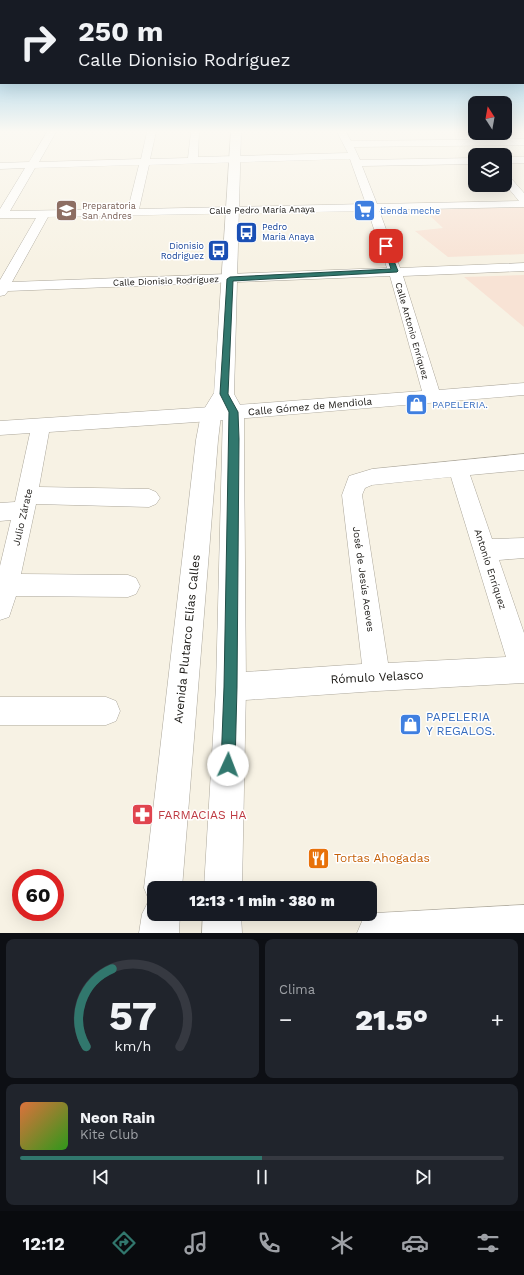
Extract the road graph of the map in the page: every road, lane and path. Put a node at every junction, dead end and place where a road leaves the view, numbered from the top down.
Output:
1 (25, 176) edge
2 (142, 176) edge
3 (234, 176) edge
4 (361, 176) edge
5 (512, 186) edge
6 (524, 200) edge
7 (524, 204) edge
8 (372, 207) junction
9 (233, 210) junction
10 (133, 212) junction
11 (44, 214) junction
12 (1, 215) edge
13 (524, 266) edge
14 (395, 271) junction
15 (230, 279) junction
16 (1, 289) edge
17 (524, 389) edge
18 (432, 396) junction
19 (223, 406) junction
20 (41, 425) junction
21 (0, 428) edge
22 (524, 462) edge
23 (458, 468) junction
24 (149, 498) dead end
25 (26, 502) junction
26 (0, 512) edge
27 (524, 548) edge
28 (484, 550) junction
29 (7, 585) junction
30 (128, 586) dead end
31 (0, 608) edge
32 (524, 670) edge
33 (377, 677) junction
34 (231, 687) junction
35 (0, 711) edge
36 (106, 711) dead end
37 (164, 881) edge
38 (223, 881) edge
39 (160, 921) edge
40 (222, 921) edge
41 (524, 924) edge
42 (159, 933) edge
43 (222, 933) edge
44 (377, 933) edge

1 - 12 street
2 - 10 street
3 - 9 main road, Avenida Plutarco Elías Calles
4 - 8 street, Calle Antonio Enríquez
5 - 6 street
7 - 8 street, Calle Pedro María Anaya
8 - 9 street, Calle Pedro María Anaya
8 - 14 street, Calle Antonio Enríquez
9 - 10 street, Calle Pedro María Anaya
9 - 15 main road, Avenida Plutarco Elías Calles
10 - 11 street, Calle Pedro María Anaya
11 - 12 street, Calle Pedro María Anaya
11 - 16 street
13 - 14 street, Calle Dionisio Rodríguez
14 - 15 street, Calle Dionisio Rodríguez
14 - 18 street, Calle Antonio Enríquez
15 - 16 street, Calle Dionisio Rodríguez
15 - 19 main road, Avenida Plutarco Elías Calles
17 - 18 street, Calle Gómez de Mendiola
18 - 19 street, Calle Gómez de Mendiola
19 - 20 street, Calle Gómez de Mendiola
19 - 34 main road, Avenida Plutarco Elías Calles
19 - 37 main road, Avenida Plutarco Elías Calles
20 - 21 street, Calle Gómez de Mendiola
20 - 25 street, Julio Zárate
22 - 23 street
23 - 28 street, Antonio Enríquez
23 - 33 street, José de Jesús Aceves
24 - 25 street
25 - 26 street
25 - 29 street, Julio Zárate
27 - 28 street
28 - 32 street, Antonio Enríquez
29 - 30 street
29 - 31 street, Julio Zárate
32 - 33 street, Rómulo Velasco
33 - 34 street, Rómulo Velasco
34 - 38 main road, Avenida Plutarco Elías Calles
35 - 36 street
39 - 42 main road
40 - 43 main road
41 - 44 main road

